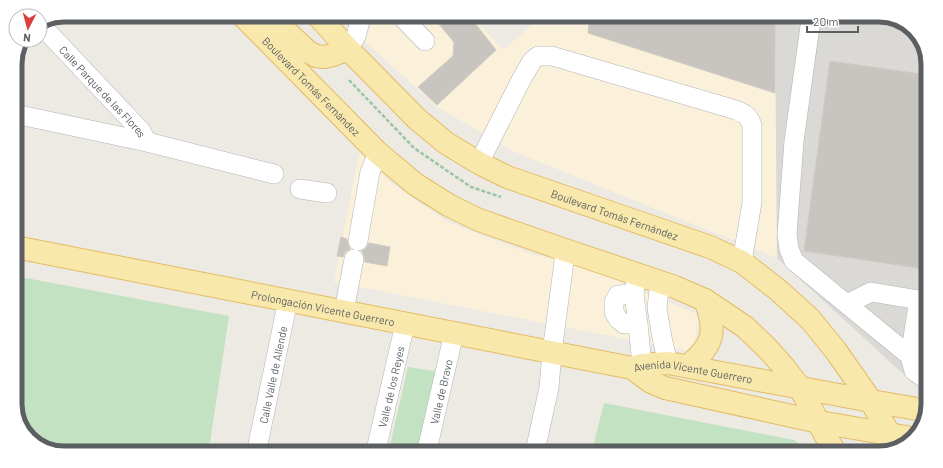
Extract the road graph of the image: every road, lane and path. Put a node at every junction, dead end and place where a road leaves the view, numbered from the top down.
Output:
1 (249, 22) edge
2 (276, 22) edge
3 (324, 22) edge
4 (360, 22) edge
5 (407, 22) edge
6 (810, 22) edge
7 (48, 32) edge
8 (425, 41) dead end
9 (348, 48) junction
10 (22, 115) edge
11 (147, 142) junction
12 (378, 153) junction
13 (479, 163) junction
14 (274, 174) dead end
15 (300, 189) dead end
16 (327, 192) dead end
17 (358, 241) dead end
18 (22, 248) edge
19 (565, 250) junction
20 (354, 259) dead end
21 (742, 262) junction
22 (660, 281) junction
23 (635, 284) junction
24 (288, 300) junction
25 (706, 300) junction
26 (847, 304) junction
27 (344, 311) junction
28 (406, 324) junction
29 (454, 333) junction
30 (552, 352) junction
31 (910, 356) junction
32 (678, 364) junction
33 (637, 366) junction
34 (921, 376) edge
35 (800, 388) junction
36 (871, 402) junction
37 (920, 410) edge
38 (819, 422) junction
39 (893, 440) edge
40 (258, 446) edge
41 (377, 446) edge
42 (428, 446) edge
43 (537, 446) edge
44 (831, 446) edge

1 - 12 main road, Boulevard Tomás Fernández
2 - 9 main road
3 - 9 main road, Boulevard Tomás Fernández
4 - 9 street
5 - 8 street
6 - 26 street
7 - 11 street, Calle Parque de las Flores
9 - 13 main road, Boulevard Tomás Fernández
10 - 11 street
11 - 14 street
12 - 17 street
12 - 19 main road, Boulevard Tomás Fernández
13 - 21 main road, Boulevard Tomás Fernández
13 - 21 street
15 - 16 street
18 - 24 main road, Prolongación Vicente Guerrero
19 - 23 main road, Boulevard Tomás Fernández
19 - 30 street
20 - 27 street
21 - 36 main road, Boulevard Tomás Fernández
22 - 23 main road, Boulevard Tomás Fernández
22 - 25 main road, Boulevard Tomás Fernández
22 - 32 street
23 - 33 street
24 - 27 main road, Prolongación Vicente Guerrero
24 - 40 street, Calle Valle de Allende
25 - 32 main road
25 - 35 main road, Boulevard Tomás Fernández
26 - 31 street
26 - 31 street
27 - 28 main road, Prolongación Vicente Guerrero
28 - 29 main road, Prolongación Vicente Guerrero
28 - 41 street, Valle de los Reyes
29 - 30 main road, Prolongación Vicente Guerrero
29 - 42 street, Valle de Bravo
30 - 33 main road, Prolongación Vicente Guerrero
30 - 43 street
31 - 34 street
32 - 33 main road, Avenida Vicente Guerrero
32 - 35 main road, Avenida Vicente Guerrero
33 - 38 main road, Avenida Vicente Guerrero
35 - 36 main road, Avenida Vicente Guerrero
35 - 38 main road, Boulevard Tomás Fernández
36 - 37 main road, Avenida Vicente Guerrero
36 - 39 main road, Boulevard Tomás Fernández
38 - 39 main road, Avenida Vicente Guerrero
38 - 44 main road, Boulevard Tomás Fernández

